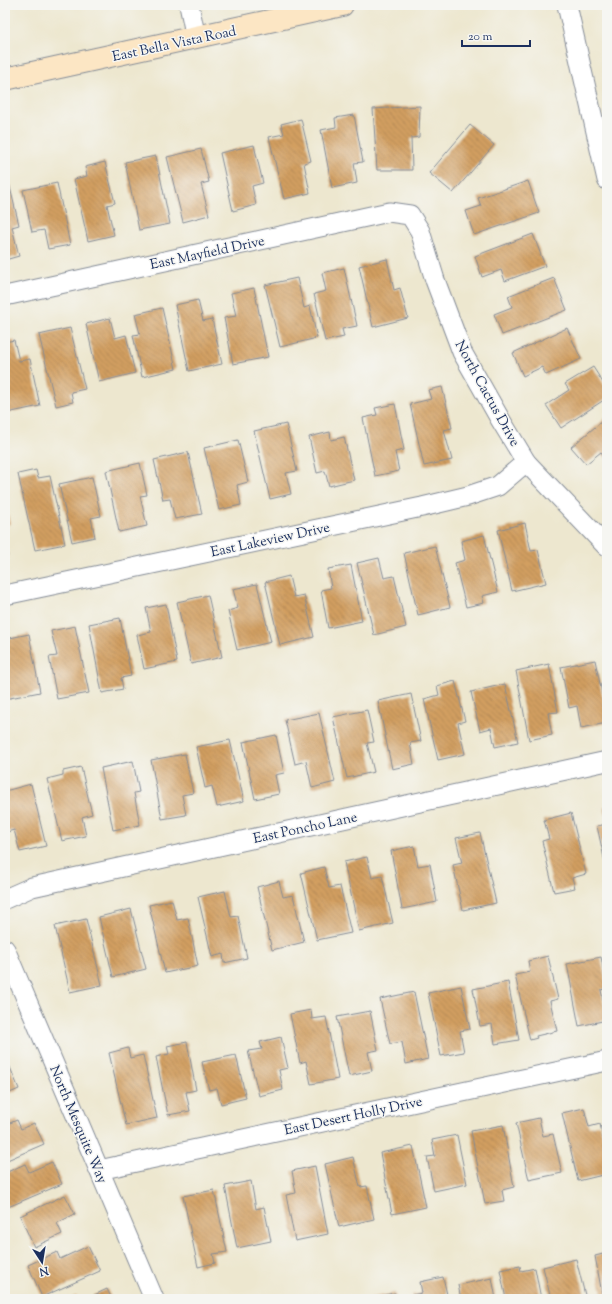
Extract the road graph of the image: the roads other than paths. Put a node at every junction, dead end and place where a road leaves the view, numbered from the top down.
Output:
1 (189, 5) edge
2 (342, 5) edge
3 (568, 5) edge
4 (196, 38) junction
5 (5, 80) edge
6 (607, 180) edge
7 (410, 215) joint
8 (5, 296) edge
9 (526, 462) junction
10 (607, 547) edge
11 (5, 595) edge
12 (607, 761) edge
13 (5, 899) edge
14 (5, 949) edge
15 (607, 1061) edge
16 (99, 1170) junction
17 (154, 1299) edge

1 - 4 street
2 - 4 street, East Bella Vista Road
3 - 6 street
4 - 5 street, East Bella Vista Road
7 - 8 street, East Mayfield Drive
7 - 9 street, North Cactus Drive
9 - 10 street, North Cactus Drive
9 - 11 street, East Lakeview Drive
12 - 13 street, East Poncho Lane
14 - 16 street, North Mesquite Way
15 - 16 street, East Desert Holly Drive
16 - 17 street, North Mesquite Way

